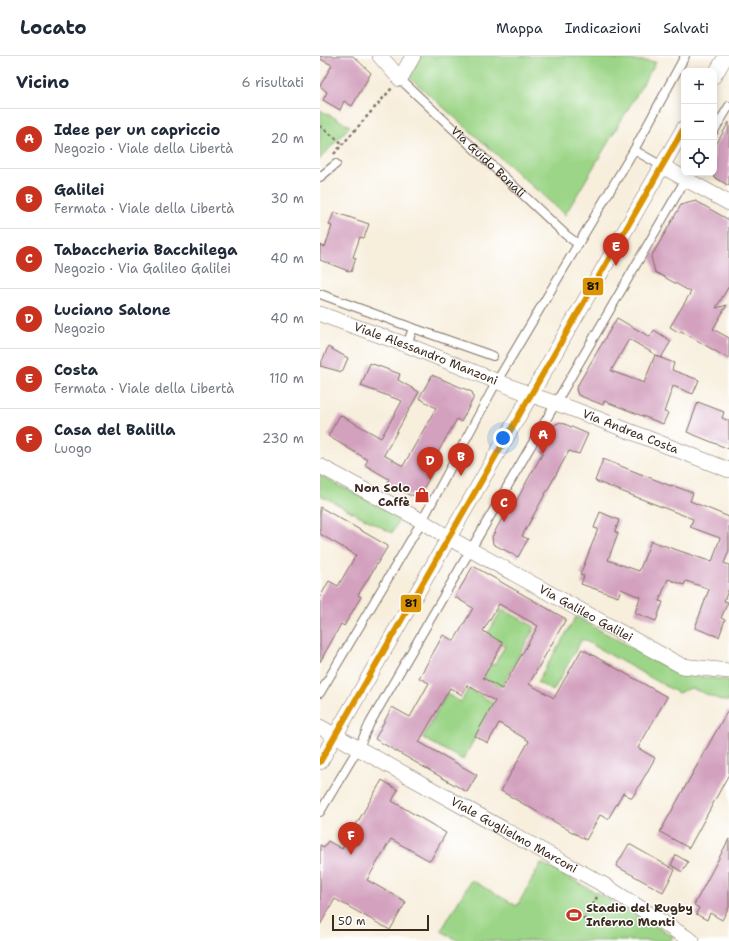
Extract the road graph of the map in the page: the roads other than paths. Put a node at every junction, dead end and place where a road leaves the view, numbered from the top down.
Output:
1 (380, 56) edge
2 (412, 56) edge
3 (685, 56) edge
4 (726, 56) edge
5 (717, 71) edge
6 (400, 79) junction
7 (729, 106) edge
8 (717, 126) edge
9 (681, 133) edge
10 (634, 150) junction
11 (336, 164) dead end
12 (662, 166) junction
13 (681, 174) edge
14 (687, 176) edge
15 (320, 177) edge
16 (729, 204) edge
17 (578, 244) junction
18 (320, 294) edge
19 (320, 314) edge
20 (413, 328) junction
21 (407, 345) junction
22 (493, 356) dead end
23 (497, 381) junction
24 (530, 395) junction
25 (556, 403) junction
26 (320, 466) edge
27 (729, 470) edge
28 (422, 521) junction
29 (449, 538) junction
30 (470, 548) junction
31 (729, 671) edge
32 (320, 693) edge
33 (320, 726) edge
34 (335, 735) junction
35 (359, 747) junction
36 (320, 762) edge
37 (320, 812) edge
38 (692, 941) edge

1 - 6 street, Via Guido Bonali
2 - 6 street
3 - 10 lane
4 - 5 street
6 - 17 lane, Via Guido Bonali
7 - 8 lane
9 - 12 street
10 - 12 lane
10 - 17 lane
11 - 15 lane
12 - 13 street
12 - 24 street
14 - 16 street
14 - 25 lane
17 - 23 lane
18 - 20 lane
19 - 21 street, Viale Alessandro Manzoni
20 - 21 lane
20 - 22 lane
21 - 23 street, Viale Alessandro Manzoni
23 - 24 street, Viale Alessandro Manzoni
23 - 28 lane
24 - 25 street, Via Andrea Costa
24 - 29 street
25 - 27 street, Via Andrea Costa
25 - 30 lane
26 - 28 street, Via Galileo Galilei
28 - 29 street, Via Galileo Galilei
28 - 32 lane
29 - 30 street, Via Galileo Galilei
29 - 34 street
30 - 31 street, Via Galileo Galilei
30 - 35 lane
33 - 34 street, Viale Guglielmo Marconi
34 - 35 street, Viale Guglielmo Marconi
34 - 36 street
35 - 37 lane
35 - 38 street, Viale Guglielmo Marconi

